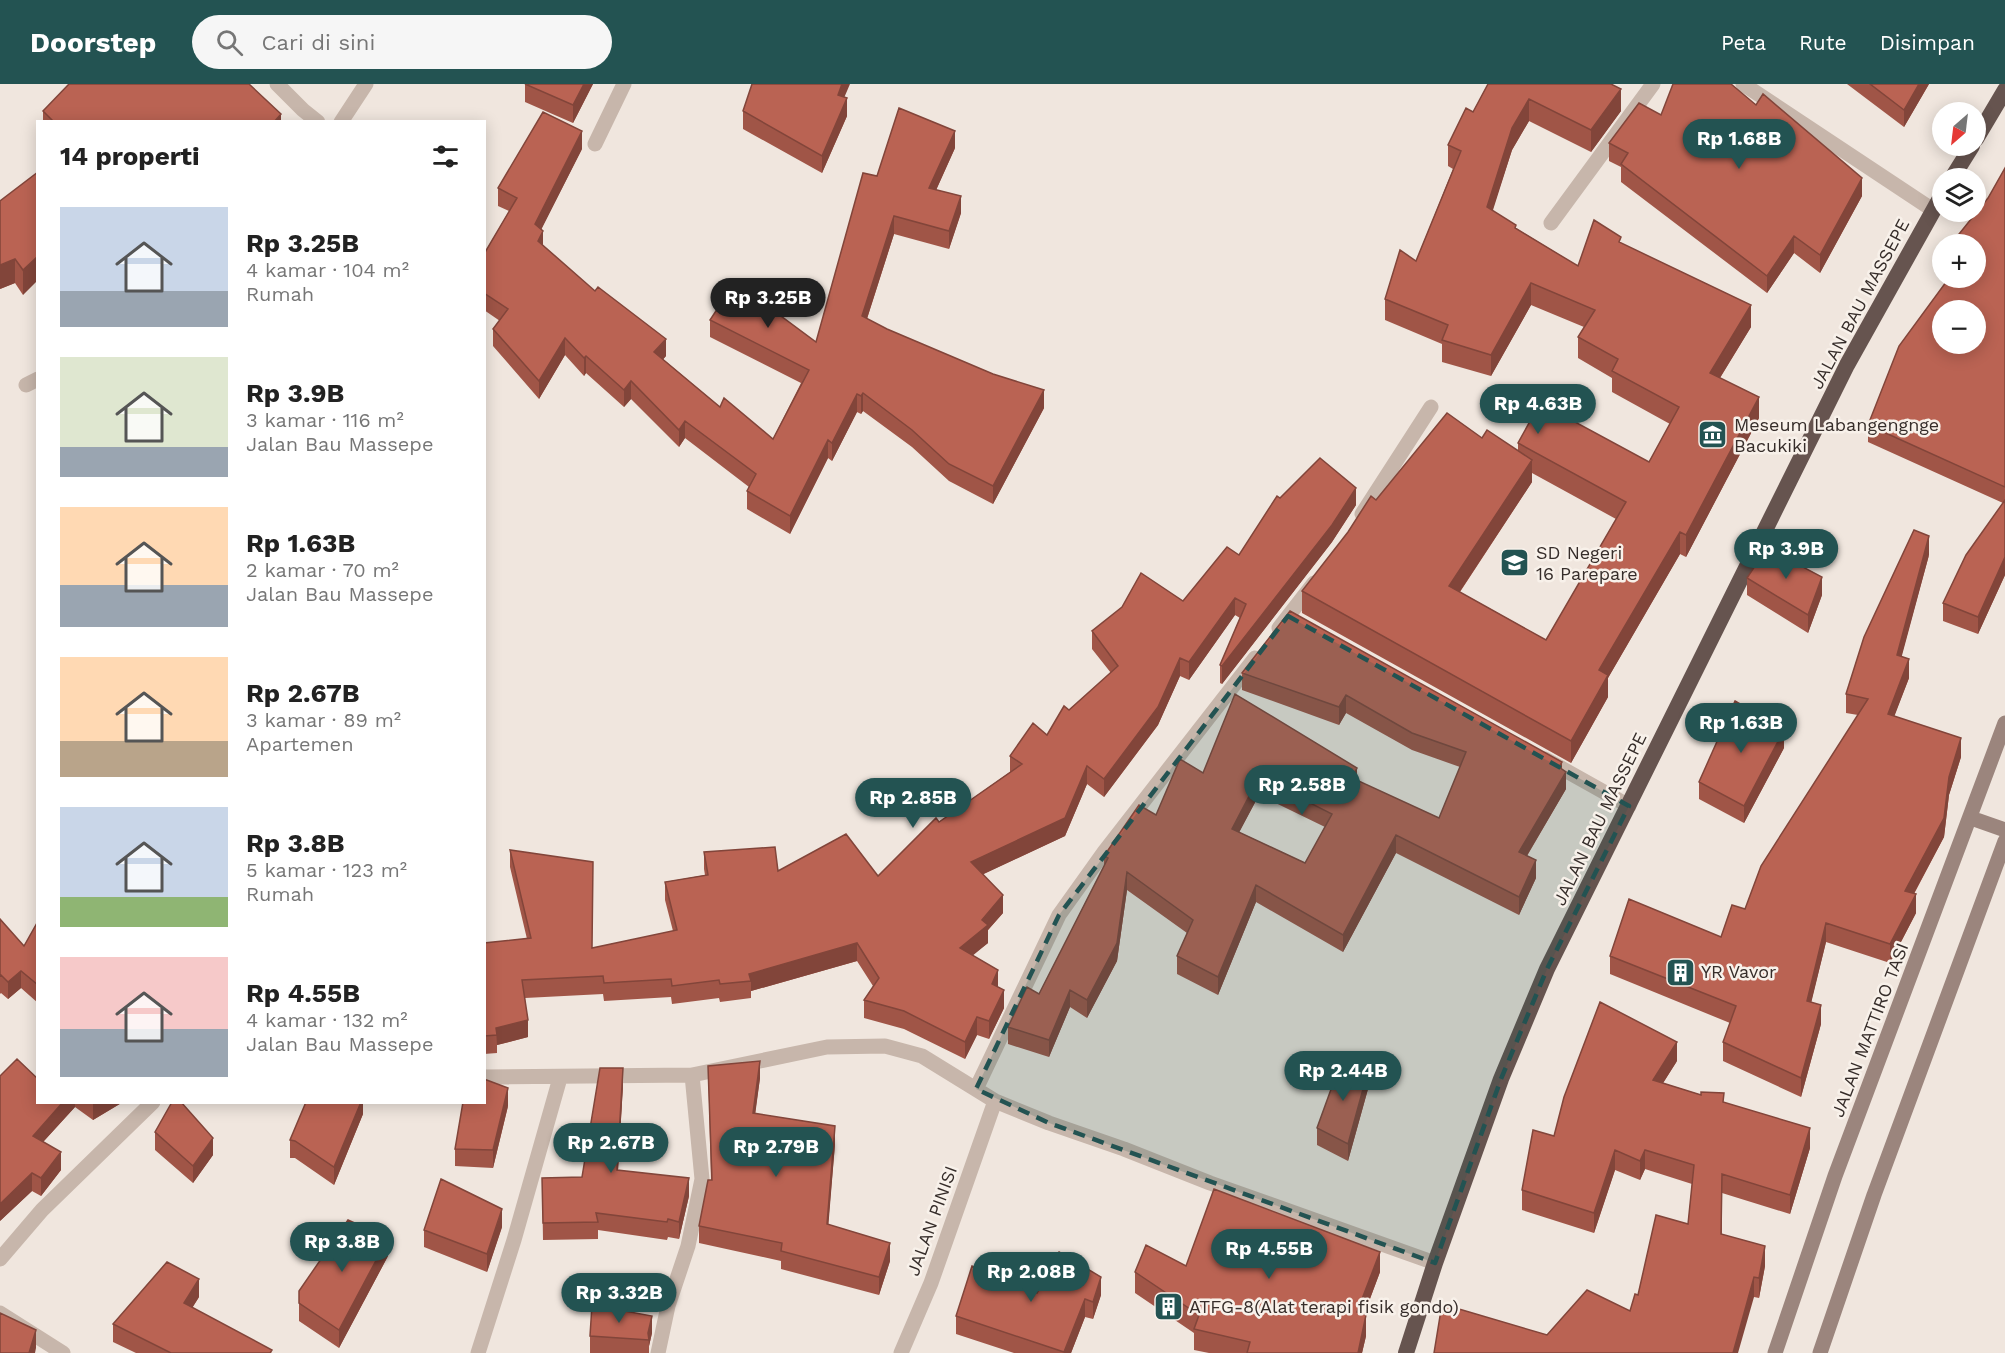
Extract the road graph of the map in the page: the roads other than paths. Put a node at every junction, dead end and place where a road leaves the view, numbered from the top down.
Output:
1 (277, 84) edge
2 (366, 84) edge
3 (624, 84) edge
4 (1653, 84) edge
5 (1743, 84) edge
6 (2005, 90) edge
7 (316, 120) edge
8 (342, 120) edge
9 (1986, 123) edge
10 (595, 144) dead end
11 (1932, 209) edge
12 (1932, 212) edge
13 (1551, 222) dead end
14 (1431, 407) dead end
15 (1353, 528) edge
16 (1321, 574) edge
17 (2005, 723) edge
18 (1536, 754) edge
19 (1629, 806) junction
20 (1971, 818) junction
21 (2005, 830) edge
22 (2005, 842) edge
23 (692, 1075) junction
24 (486, 1077) edge
25 (560, 1077) junction
26 (976, 1089) junction
27 (995, 1101) junction
28 (151, 1104) edge
29 (0, 1259) edge
30 (1435, 1263) junction
31 (0, 1313) edge
32 (63, 1353) edge
33 (478, 1353) edge
34 (658, 1353) edge
35 (901, 1353) edge
36 (1406, 1353) edge
37 (1775, 1353) edge
38 (1820, 1353) edge

1 - 7 street
2 - 8 street
3 - 10 street
4 - 13 street
5 - 11 street
6 - 9 highway
12 - 19 highway, JALAN BAU MASSEPE
14 - 15 street
16 - 26 street
17 - 20 main road, JALAN MATTIRO TASI
18 - 19 street
19 - 30 highway, JALAN BAU MASSEPE
20 - 21 main road
20 - 37 main road, JALAN MATTIRO TASI
22 - 38 main road
23 - 25 street
23 - 26 street
23 - 34 street
24 - 25 street
25 - 33 street
26 - 27 street
27 - 30 street
27 - 35 street, JALAN PINISI
28 - 29 street
30 - 36 highway, JALAN BAU MASSEPE
31 - 32 street

